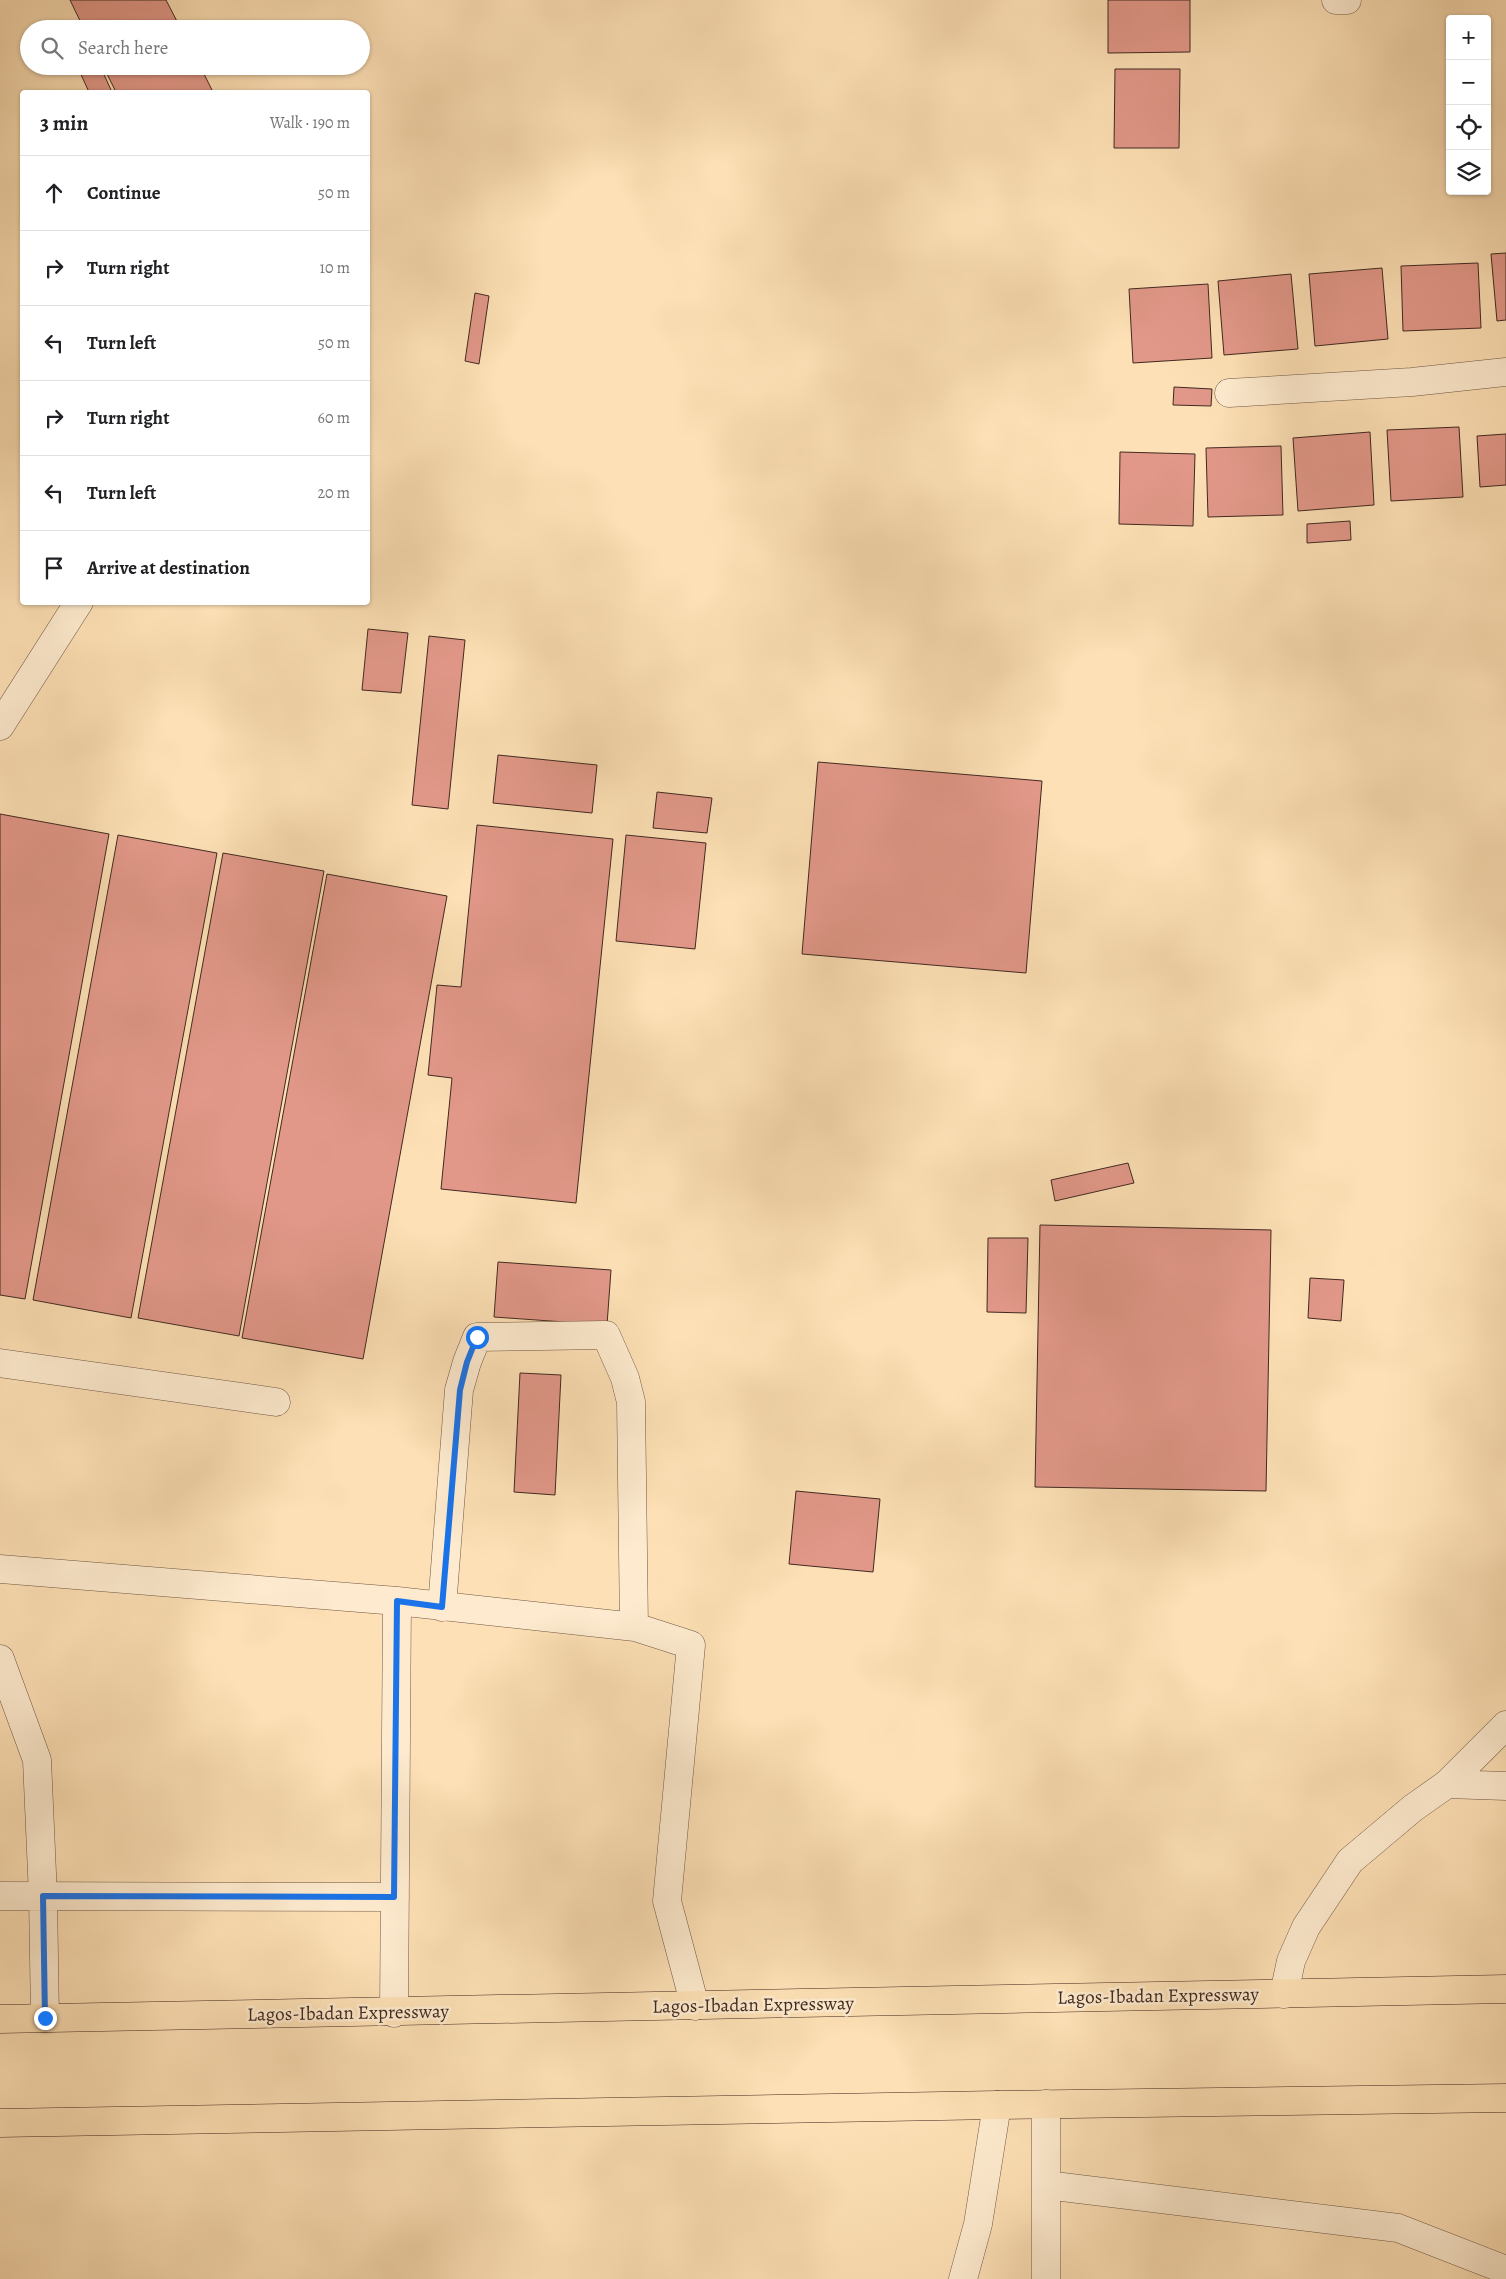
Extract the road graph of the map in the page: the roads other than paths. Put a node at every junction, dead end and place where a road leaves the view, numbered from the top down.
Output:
1 (1336, 0) edge
2 (1347, 0) edge
3 (1506, 372) edge
4 (1229, 393) dead end
5 (76, 605) edge
6 (0, 726) edge
7 (0, 1363) edge
8 (276, 1402) dead end
9 (0, 1569) edge
10 (397, 1601) junction
11 (442, 1607) junction
12 (634, 1627) junction
13 (0, 1659) edge
14 (1506, 1725) edge
15 (1447, 1784) junction
16 (1506, 1786) edge
17 (0, 1896) edge
18 (43, 1896) junction
19 (394, 1897) junction
20 (1506, 1989) edge
21 (1284, 1994) junction
22 (695, 2006) junction
23 (394, 2013) junction
24 (45, 2018) junction
25 (0, 2019) edge
26 (1506, 2098) edge
27 (1046, 2104) junction
28 (997, 2105) junction
29 (0, 2124) edge
30 (1046, 2185) junction
31 (1506, 2270) edge
32 (964, 2279) edge
33 (1046, 2279) edge

1 - 2 street
3 - 4 street
5 - 6 street
7 - 8 street
9 - 10 street
10 - 11 street
10 - 19 street
11 - 12 street
11 - 12 street
12 - 22 street
13 - 18 street
14 - 15 street
15 - 16 street
15 - 21 street
17 - 18 street
18 - 19 street
18 - 24 street
19 - 23 street
20 - 21 highway, Lagos-Ibadan Expressway
21 - 22 highway, Lagos-Ibadan Expressway
22 - 23 highway, Lagos-Ibadan Expressway
23 - 24 highway, Lagos-Ibadan Expressway
24 - 25 highway, Lagos-Ibadan Expressway
26 - 27 highway
27 - 28 highway
27 - 30 street
28 - 29 highway
28 - 32 street
30 - 31 street
30 - 33 street

